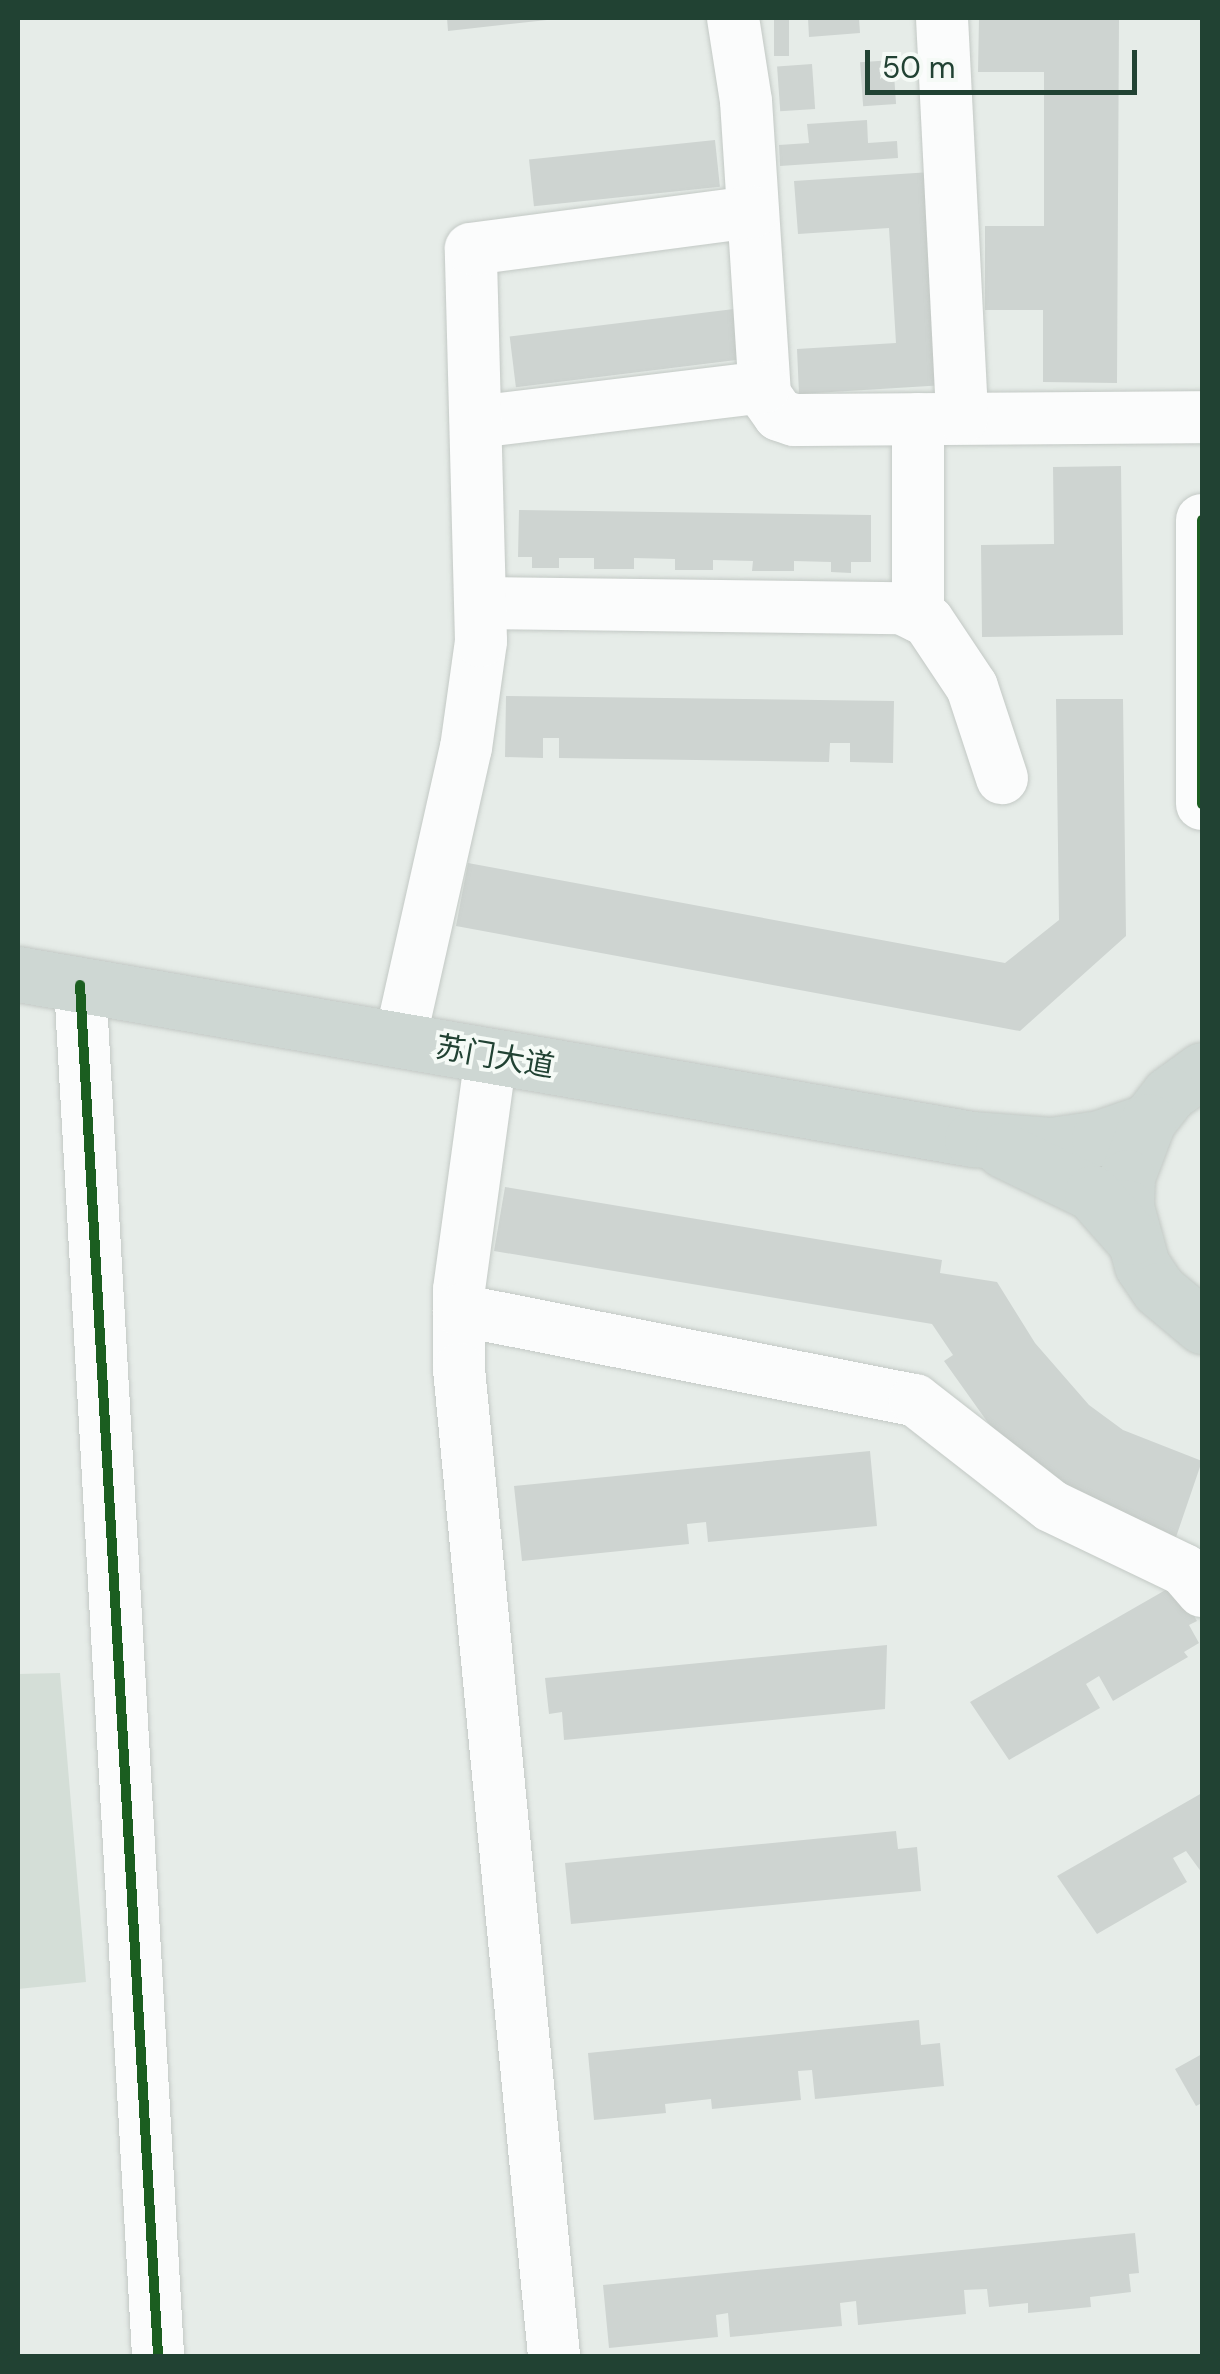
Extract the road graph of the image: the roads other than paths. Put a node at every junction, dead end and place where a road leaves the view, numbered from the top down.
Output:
1 (733, 18) edge
2 (942, 18) edge
3 (753, 212) junction
4 (764, 387) junction
5 (1202, 416) edge
6 (940, 418) junction
7 (476, 422) junction
8 (1202, 520) edge
9 (481, 603) junction
10 (918, 616) junction
11 (1002, 778) dead end
12 (1202, 804) edge
13 (18, 974) edge
14 (80, 985) junction
15 (400, 1040) junction
16 (490, 1056) junction
17 (1198, 1067) edge
18 (1148, 1121) junction
19 (972, 1139) junction
20 (1132, 1237) junction
21 (458, 1310) junction
22 (1202, 1326) edge
23 (1202, 1591) edge
24 (158, 2356) edge
25 (554, 2356) edge

1 - 3 street
2 - 6 street
3 - 4 street
3 - 7 street
4 - 6 street
4 - 7 street
5 - 6 street
6 - 10 street
7 - 9 street
8 - 12 street
9 - 10 street
9 - 15 street
10 - 11 street
13 - 14 main road, 苏门大道
14 - 15 main road, 苏门大道
14 - 24 street
15 - 16 main road, 苏门大道
16 - 19 main road, 苏门大道
16 - 21 street
17 - 18 main road
18 - 19 main road
18 - 20 main road
19 - 20 main road
20 - 22 main road
21 - 23 street
21 - 25 street

